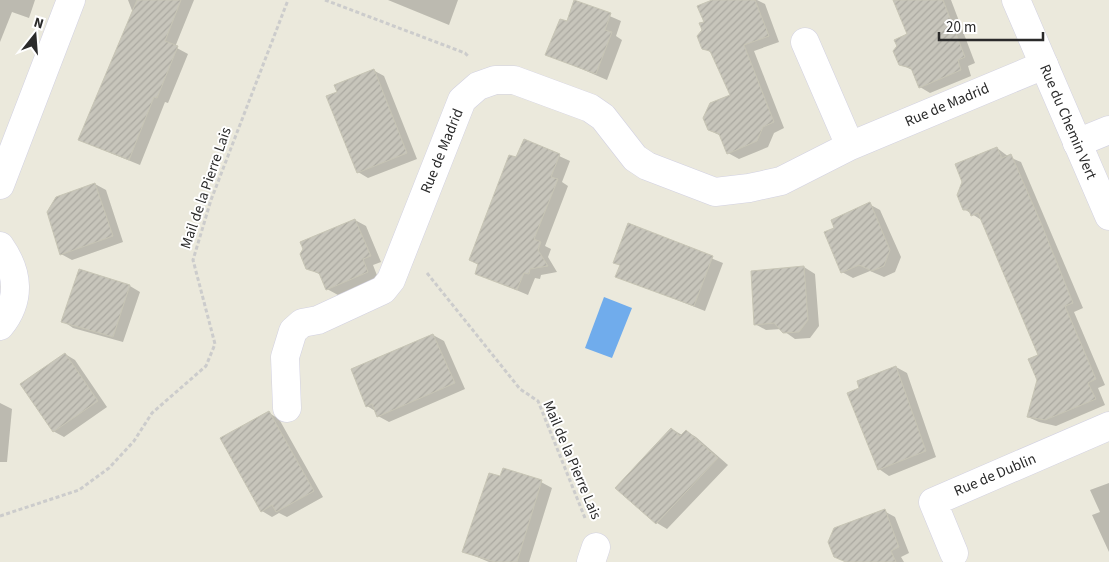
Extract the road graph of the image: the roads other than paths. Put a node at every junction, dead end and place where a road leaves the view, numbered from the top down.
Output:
1 (71, 0) edge
2 (1016, 0) edge
3 (805, 42) dead end
4 (1044, 66) junction
5 (1109, 130) edge
6 (1077, 143) junction
7 (850, 146) junction
8 (0, 185) edge
9 (1109, 216) edge
10 (0, 246) edge
11 (0, 326) edge
12 (287, 408) dead end
13 (1109, 426) edge
14 (954, 553) dead end

1 - 8 street
2 - 4 street, Rue du Chemin Vert
3 - 7 street
4 - 6 street, Rue du Chemin Vert
4 - 7 street, Rue de Madrid
5 - 6 street
6 - 9 street, Rue du Chemin Vert
7 - 12 street, Rue de Madrid
10 - 11 street
13 - 14 street, Rue de Dublin

